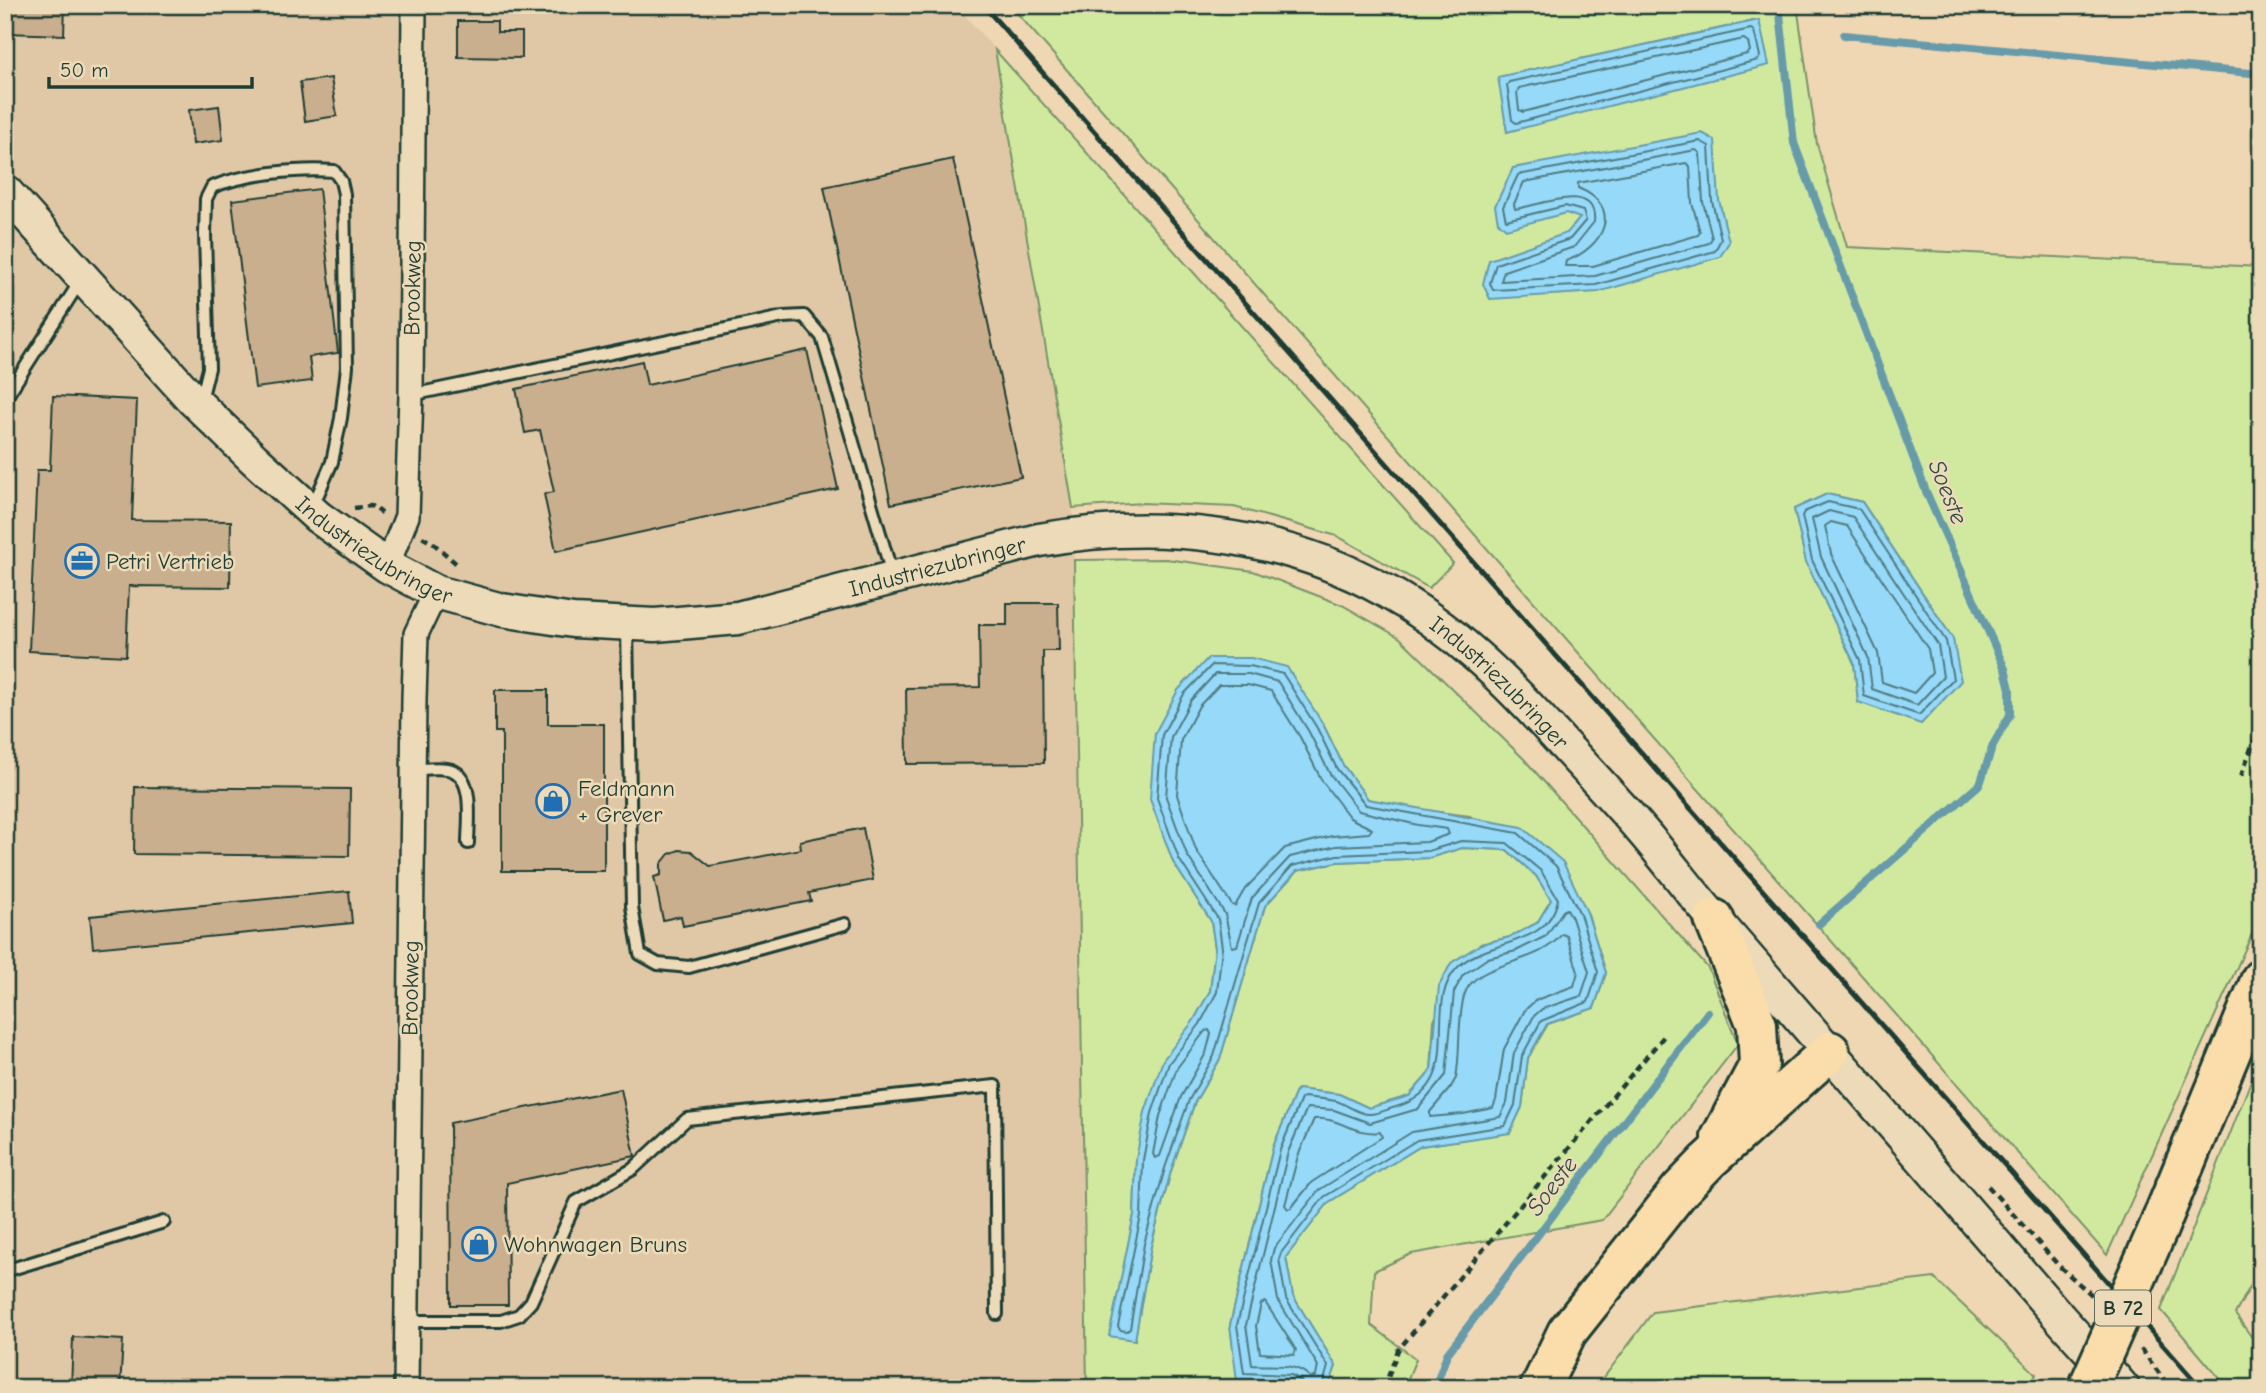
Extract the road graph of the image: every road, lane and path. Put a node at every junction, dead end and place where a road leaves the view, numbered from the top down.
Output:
1 (414, 5) edge
2 (5, 191) edge
3 (83, 277) junction
4 (411, 395) junction
5 (5, 399) edge
6 (199, 405) junction
7 (314, 503) junction
8 (404, 527) junction
9 (387, 566) junction
10 (460, 568) dead end
11 (893, 576) junction
12 (436, 592) junction
13 (627, 624) junction
14 (2261, 721) edge
15 (413, 769) junction
16 (2241, 776) dead end
17 (468, 844) dead end
18 (1714, 919) junction
19 (845, 924) dead end
20 (2261, 979) edge
21 (1665, 1035) dead end
22 (1830, 1051) junction
23 (1708, 1160) junction
24 (1981, 1179) dead end
25 (164, 1222) dead end
26 (5, 1271) edge
27 (2095, 1298) dead end
28 (997, 1314) dead end
29 (407, 1321) junction
30 (2140, 1348) dead end
31 (406, 1388) edge
32 (1384, 1388) edge
33 (1540, 1388) edge
34 (2088, 1388) edge
35 (2123, 1388) edge
36 (2170, 1388) edge

1 - 4 street, Brookweg
2 - 3 street, Industriezubringer
3 - 5 lane
3 - 6 street, Industriezubringer
4 - 8 street, Brookweg
4 - 11 lane
6 - 7 street, Industriezubringer
6 - 7 lane
7 - 8 path
7 - 9 street, Industriezubringer
8 - 9 street, Brookweg
8 - 10 path
9 - 12 street, Industriezubringer
11 - 13 street, Industriezubringer
11 - 18 street, Industriezubringer
12 - 13 street, Industriezubringer
12 - 15 street, Brookweg
13 - 19 lane
14 - 16 path
15 - 17 lane
15 - 29 street, Brookweg
18 - 22 street, Industriezubringer
18 - 23 highway
20 - 34 highway, B 72, bridge
21 - 32 path
22 - 23 highway
22 - 35 street, Industriezubringer
23 - 33 highway
24 - 27 path
25 - 26 lane
28 - 29 lane
29 - 31 street, Brookweg
30 - 36 path

